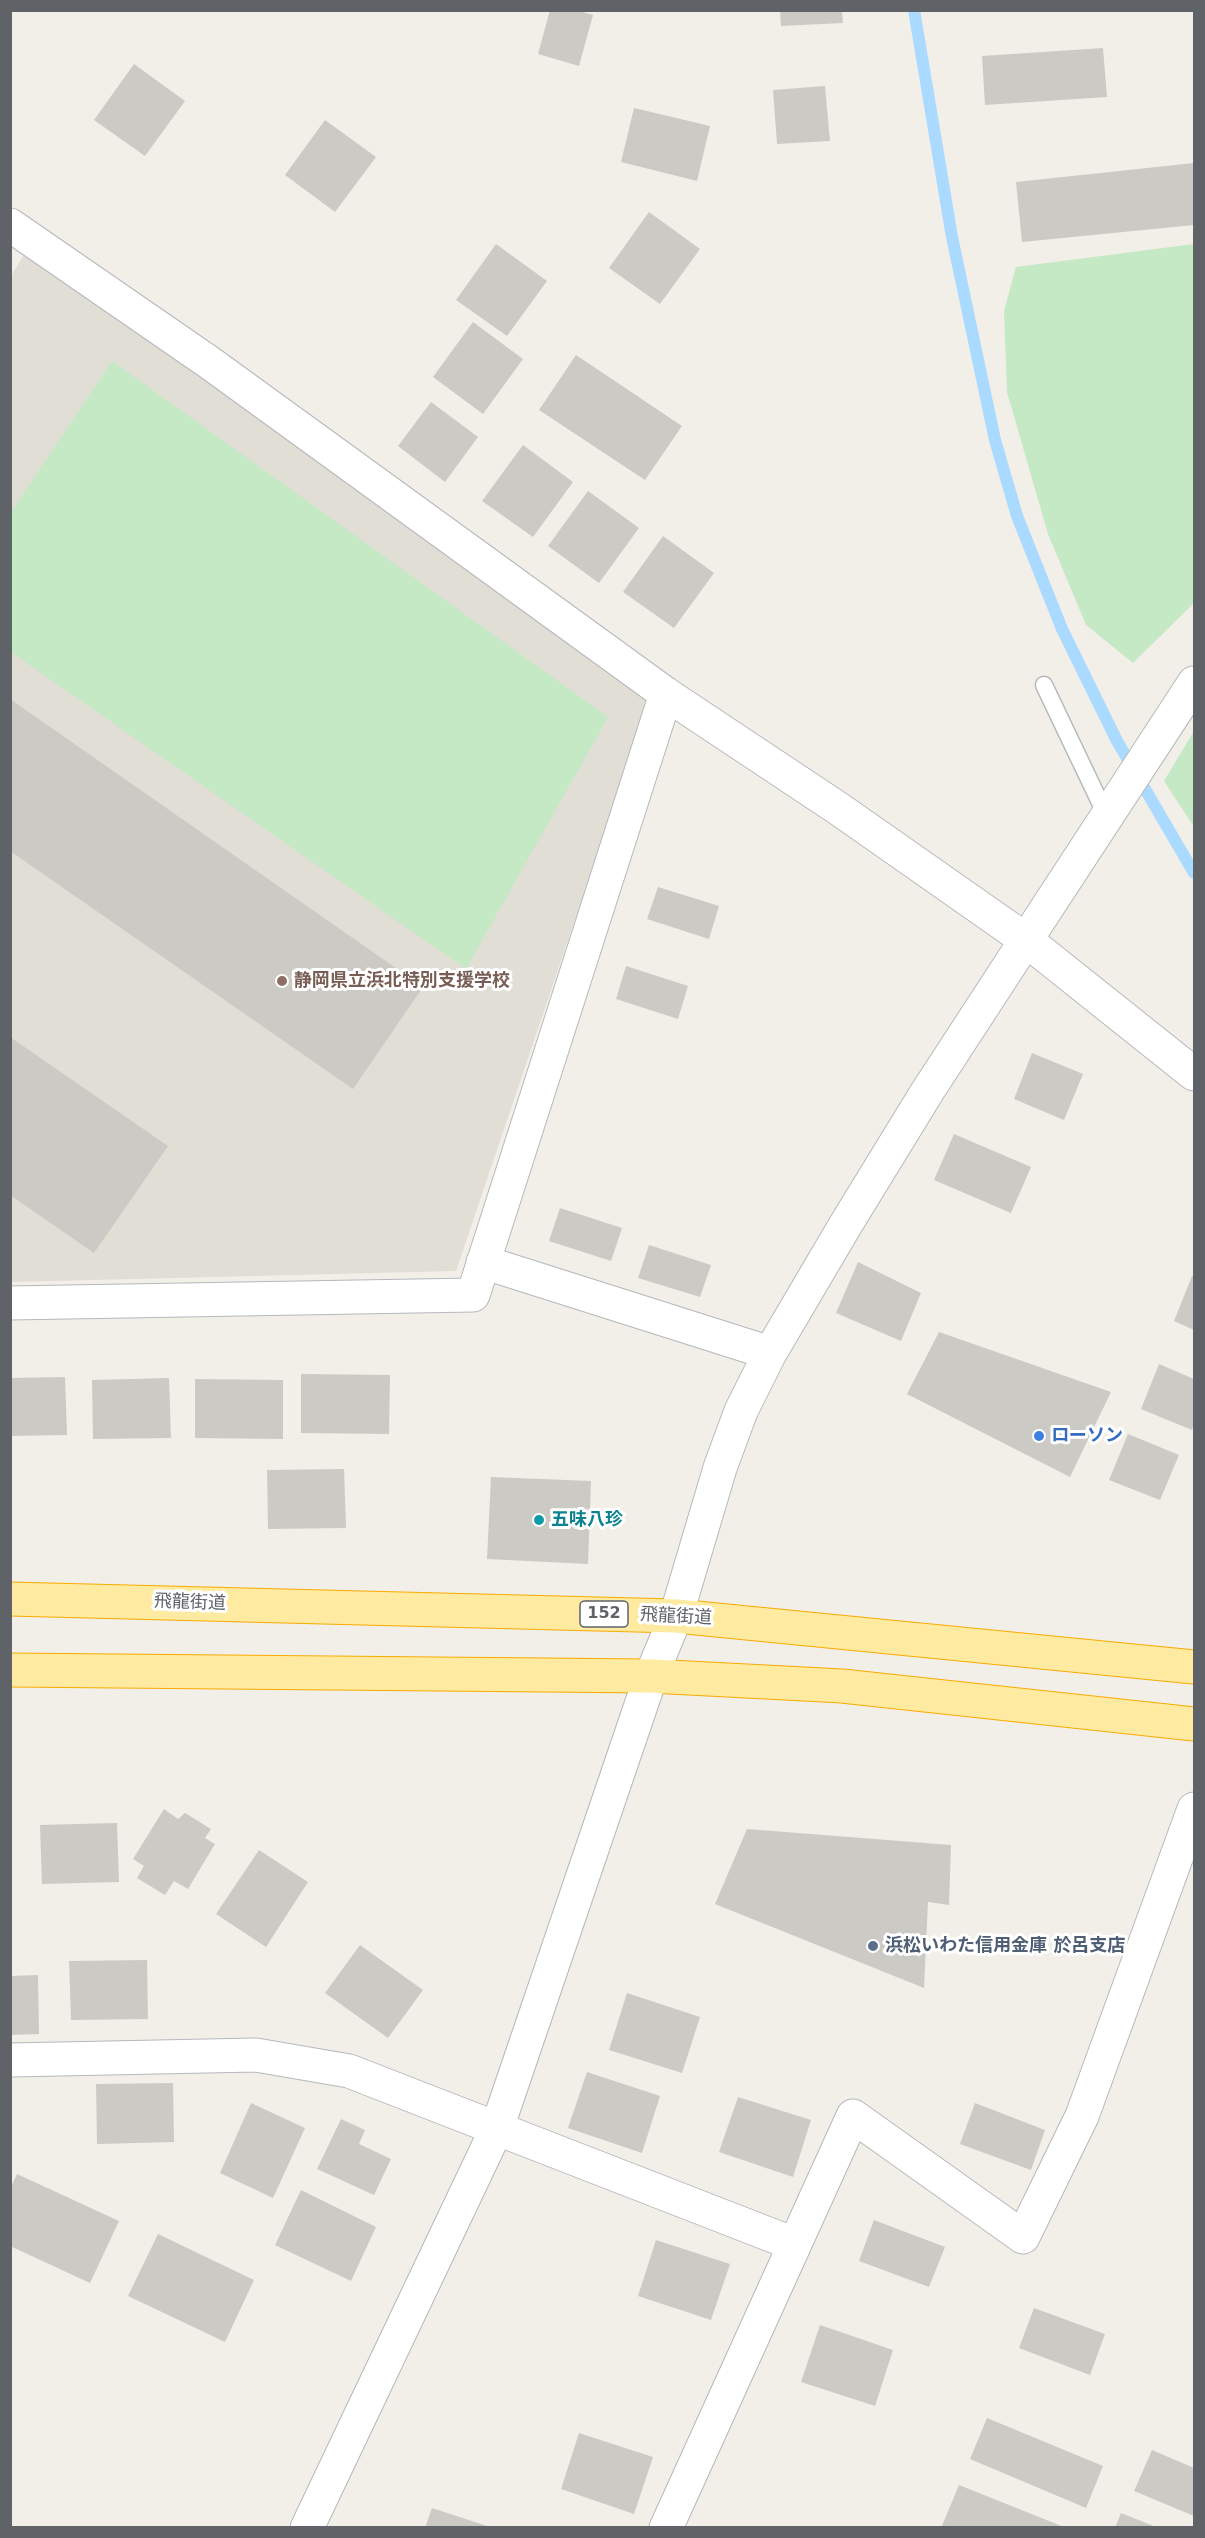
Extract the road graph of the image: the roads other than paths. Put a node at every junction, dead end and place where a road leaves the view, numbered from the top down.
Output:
1 (14, 235) edge
2 (1194, 683) edge
3 (1044, 686) dead end
4 (666, 694) junction
5 (1115, 804) junction
6 (1026, 940) junction
7 (1194, 1074) edge
8 (483, 1262) junction
9 (10, 1303) edge
10 (770, 1353) junction
11 (10, 1599) edge
12 (676, 1616) junction
13 (1194, 1667) edge
14 (10, 1670) edge
15 (651, 1676) junction
16 (1194, 1724) edge
17 (1194, 1809) edge
18 (10, 2060) edge
19 (496, 2128) junction
20 (794, 2244) junction
21 (307, 2528) edge
22 (666, 2528) edge

1 - 4 street
2 - 5 street
3 - 5 lane
4 - 6 street
4 - 8 street
5 - 6 street
6 - 7 street
6 - 10 street
8 - 9 street
8 - 10 street
10 - 12 street
11 - 12 highway, 飛龍街道 / 152
12 - 13 highway, 飛龍街道 / 152
12 - 15 street
14 - 15 highway
15 - 16 highway
15 - 19 street
17 - 20 street
18 - 19 street
19 - 20 street
19 - 21 street
20 - 22 street

